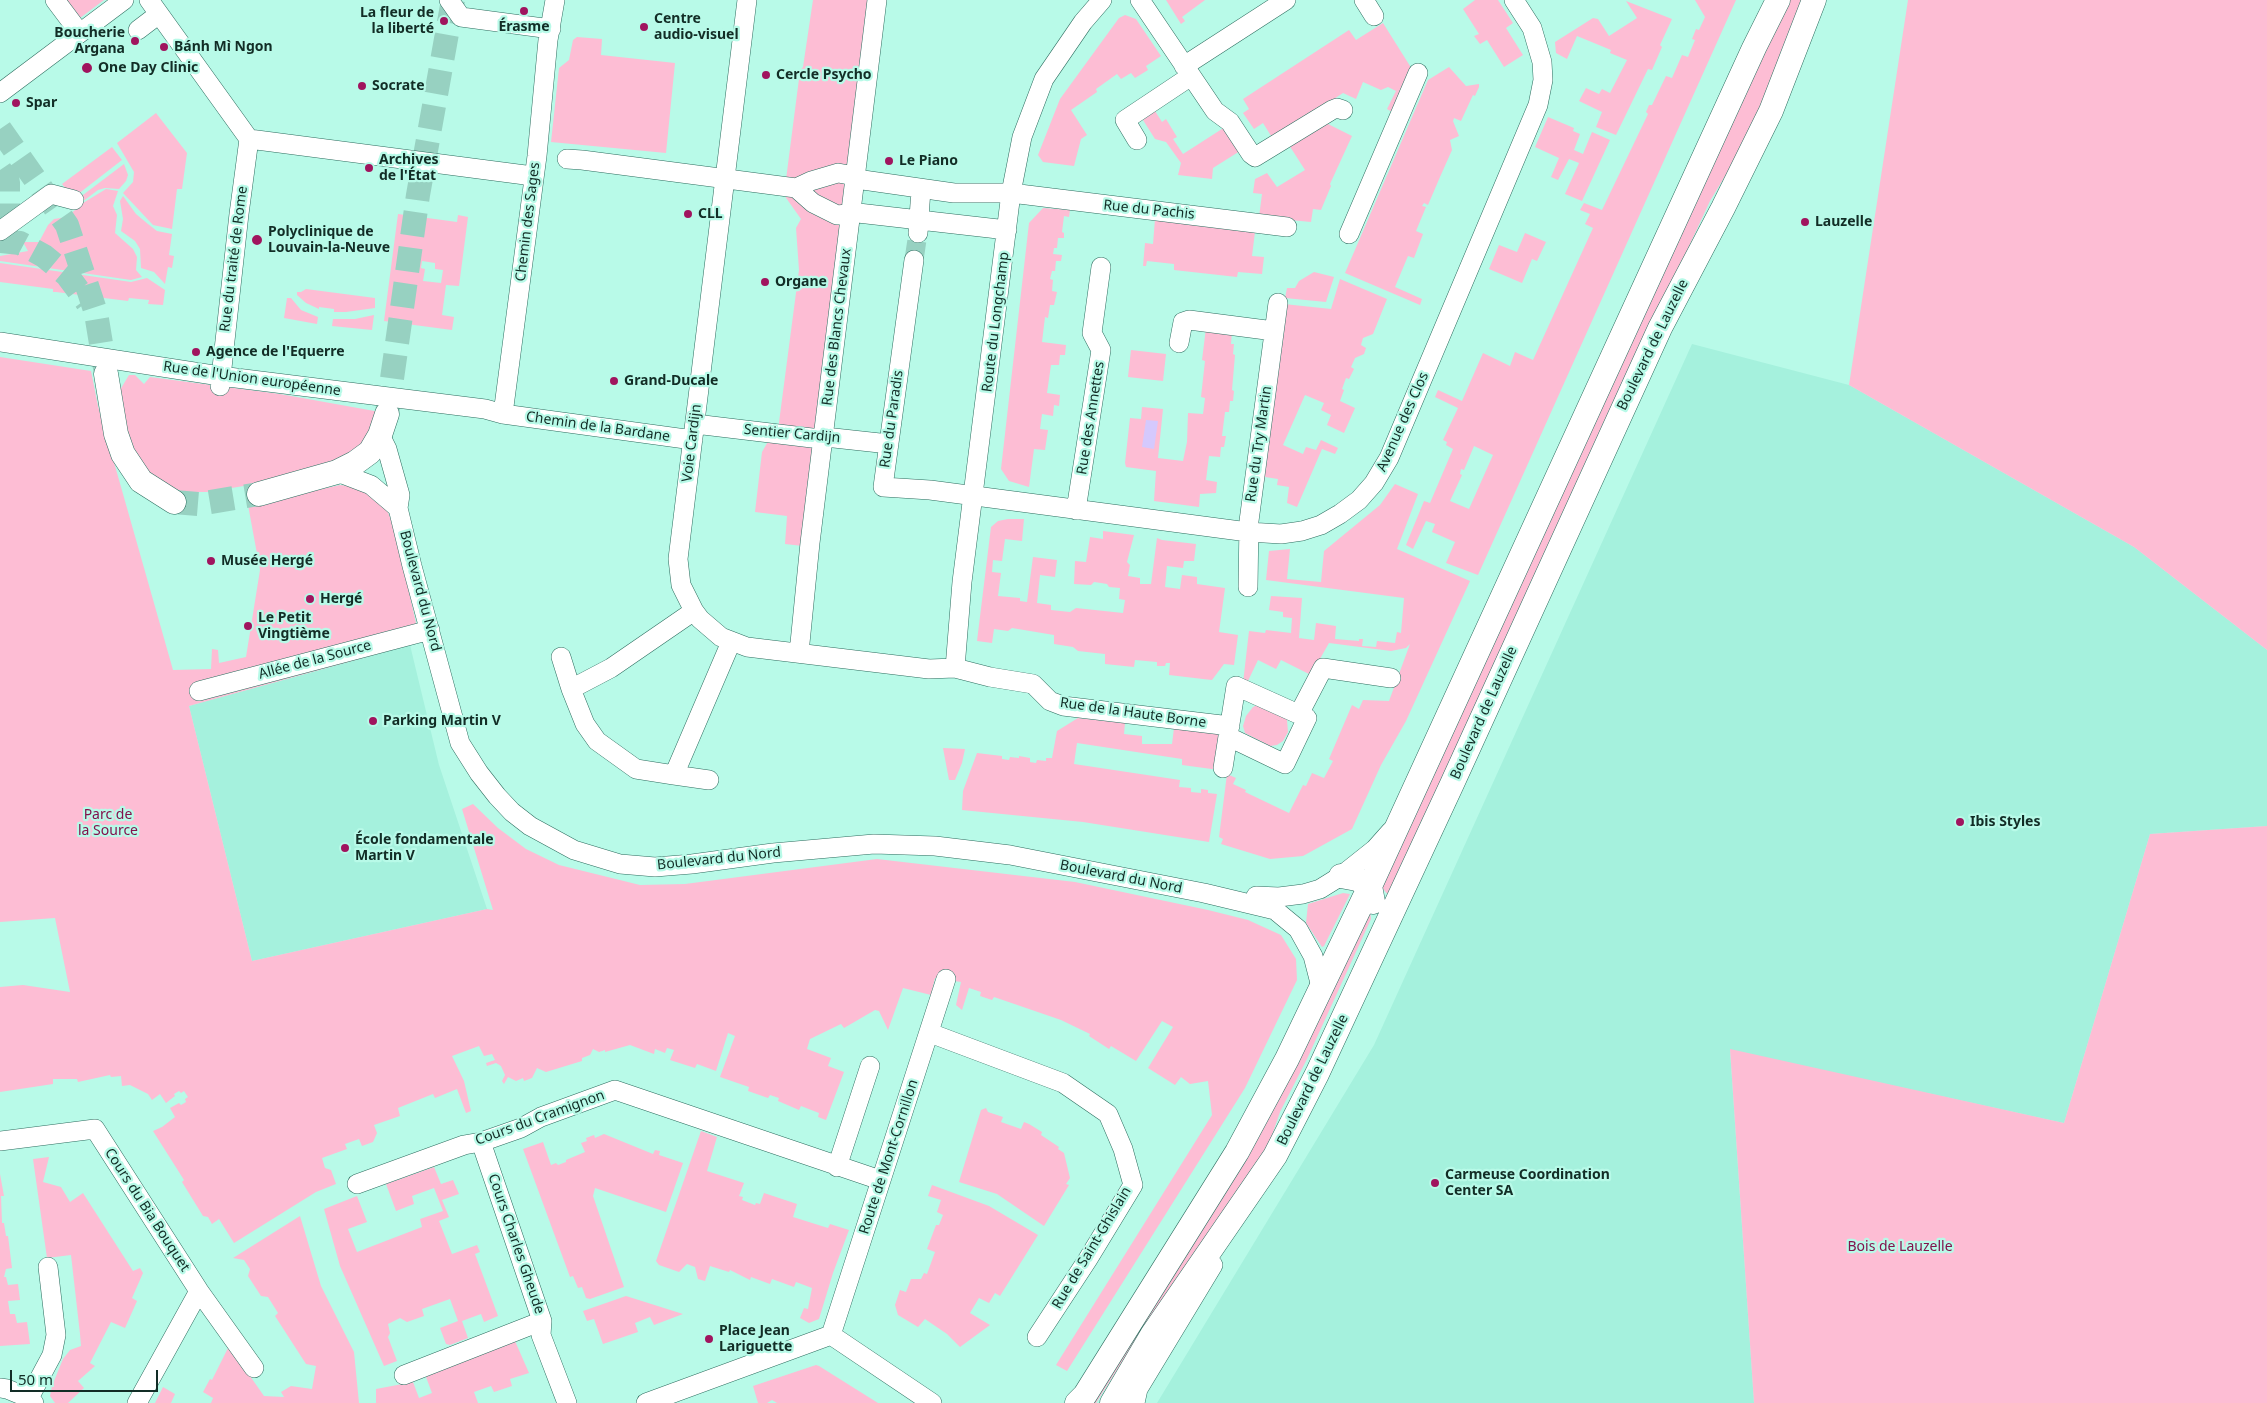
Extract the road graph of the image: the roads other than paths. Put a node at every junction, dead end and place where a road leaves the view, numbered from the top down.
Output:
1 (55, 0) edge
2 (450, 0) edge
3 (555, 0) edge
4 (748, 0) edge
5 (877, 0) edge
6 (1102, 0) edge
7 (1140, 0) edge
8 (1286, 0) edge
9 (1514, 0) edge
10 (1778, 0) edge
11 (1814, 0) edge
12 (123, 6) edge
13 (156, 10) edge
14 (138, 30) dead end
15 (551, 30) junction
16 (79, 32) junction
17 (1188, 71) junction
18 (1418, 73) dead end
19 (0, 93) edge
20 (1343, 110) dead end
21 (1137, 140) dead end
22 (249, 144) junction
23 (567, 160) dead end
24 (533, 176) junction
25 (855, 176) junction
26 (724, 180) junction
27 (796, 188) junction
28 (921, 189) junction
29 (1011, 193) junction
30 (74, 200) dead end
31 (851, 214) junction
32 (918, 227) junction
33 (1287, 227) dead end
34 (1008, 230) junction
35 (0, 231) edge
36 (1349, 234) dead end
37 (914, 260) tunnel mouth
38 (1101, 267) dead end
39 (1278, 303) dead end
40 (1274, 331) junction
41 (0, 342) edge
42 (1179, 342) dead end
43 (106, 374) tunnel mouth
44 (220, 377) junction
45 (504, 414) junction
46 (384, 425) joint
47 (694, 432) junction
48 (823, 438) junction
49 (889, 444) junction
50 (337, 472) junction
51 (259, 494) tunnel mouth
52 (973, 496) junction
53 (174, 502) tunnel mouth
54 (398, 508) junction
55 (1076, 510) junction
56 (1248, 532) junction
57 (1248, 587) dead end
58 (694, 611) junction
59 (430, 630) junction
60 (731, 642) junction
61 (799, 653) junction
62 (561, 657) dead end
63 (955, 668) junction
64 (1391, 678) dead end
65 (571, 689) junction
66 (199, 690) dead end
67 (1299, 714) junction
68 (1230, 731) junction
69 (1223, 768) dead end
70 (674, 775) junction
71 (709, 780) dead end
72 (1398, 824) junction
73 (1341, 876) junction
74 (1370, 886) junction
75 (1204, 893) junction
76 (1375, 951) junction
77 (946, 979) dead end
78 (1321, 986) junction
79 (930, 1033) junction
80 (870, 1066) dead end
81 (0, 1141) edge
82 (481, 1142) junction
83 (837, 1167) junction
84 (880, 1180) junction
85 (358, 1184) dead end
86 (1242, 1207) junction
87 (48, 1266) dead end
88 (199, 1291) junction
89 (542, 1321) junction
90 (831, 1336) junction
91 (1037, 1337) dead end
92 (254, 1368) dead end
93 (404, 1375) dead end
94 (0, 1388) edge
95 (928, 1400) edge
96 (31, 1401) edge
97 (137, 1403) edge
98 (567, 1403) edge
99 (646, 1403) edge
100 (1077, 1403) edge
101 (1112, 1403) edge
102 (1135, 1403) edge

1 - 16 street
2 - 15 street
3 - 15 street, Chemin des Sages
4 - 26 street, Voie Cardijn
5 - 25 street, Rue des Blancs Chevaux
6 - 29 street, Route du Longchamp
7 - 17 street
8 - 17 street
9 - 56 street, Avenue des Clos
10 - 72 main road
11 - 76 main road, Boulevard de Lauzelle
12 - 16 street
13 - 14 street
13 - 22 street
15 - 24 street, Chemin des Sages
16 - 19 street
17 - 20 street
17 - 21 street
18 - 36 street
22 - 24 street
22 - 44 street, Rue du traité de Rome
23 - 26 street
24 - 45 street, Chemin des Sages
25 - 27 street
25 - 28 street
25 - 31 street, Rue des Blancs Chevaux
26 - 27 street
26 - 47 street, Voie Cardijn
27 - 31 street
28 - 29 street
28 - 32 street
29 - 33 street, Rue du Pachis
29 - 34 street, Route du Longchamp
30 - 35 street
31 - 32 street
31 - 48 street, Rue des Blancs Chevaux
32 - 34 street
34 - 52 street, Route du Longchamp
37 - 49 street, Rue du Paradis
38 - 55 street, Rue des Annettes
39 - 40 street, Rue du Try Martin
40 - 42 street
40 - 56 street, Rue du Try Martin
41 - 44 street, Rue de l'Union européenne
43 - 53 main road
44 - 45 street, Rue de l'Union européenne
45 - 47 street, Chemin de la Bardane
46 - 50 main road
46 - 54 street, Boulevard du Nord
47 - 48 street, Sentier Cardijn
47 - 58 street, Voie Cardijn
48 - 49 street, Sentier Cardijn
48 - 61 street, Rue des Blancs Chevaux
49 - 52 street, Rue du Paradis
50 - 51 main road
50 - 54 street
52 - 55 street, Avenue des Clos
52 - 63 street, Route du Longchamp
54 - 59 street, Boulevard du Nord
55 - 56 street, Avenue des Clos
56 - 57 street, Rue du Try Martin
58 - 60 street, Voie Cardijn
58 - 65 street
59 - 66 street, Allée de la Source
59 - 75 street, Boulevard du Nord
60 - 61 street, Voie Cardijn
60 - 70 street
61 - 63 street, Voie Cardijn
62 - 65 street
63 - 68 street, Rue de la Haute Borne
64 - 67 street
65 - 70 street
67 - 68 street
67 - 68 street, Rue de la Haute Borne
68 - 69 street
70 - 71 street
72 - 73 street, Boulevard du Nord
72 - 74 main road
73 - 74 main road
73 - 75 street, Boulevard du Nord
74 - 76 main road
74 - 78 main road
75 - 78 street, Boulevard du Nord
76 - 86 main road, Boulevard de Lauzelle
77 - 79 street, Route de Mont-Cornillon
78 - 100 main road
79 - 84 street, Route de Mont-Cornillon
79 - 91 street, Rue de Saint-Ghislain
80 - 83 street
81 - 88 street, Cours du Bia Bouquet
82 - 83 street, Cours du Cramignon
82 - 85 street, Cours du Cramignon
82 - 89 street, Cours Charles Gheude
83 - 84 street, Cours du Cramignon
84 - 90 street, Route de Mont-Cornillon
86 - 101 main road, Boulevard de Lauzelle
86 - 102 street
87 - 96 street
88 - 92 street, Cours du Bia Bouquet
88 - 97 street
89 - 93 street
89 - 98 street, Cours Charles Gheude
90 - 95 street
90 - 99 street
94 - 96 street

